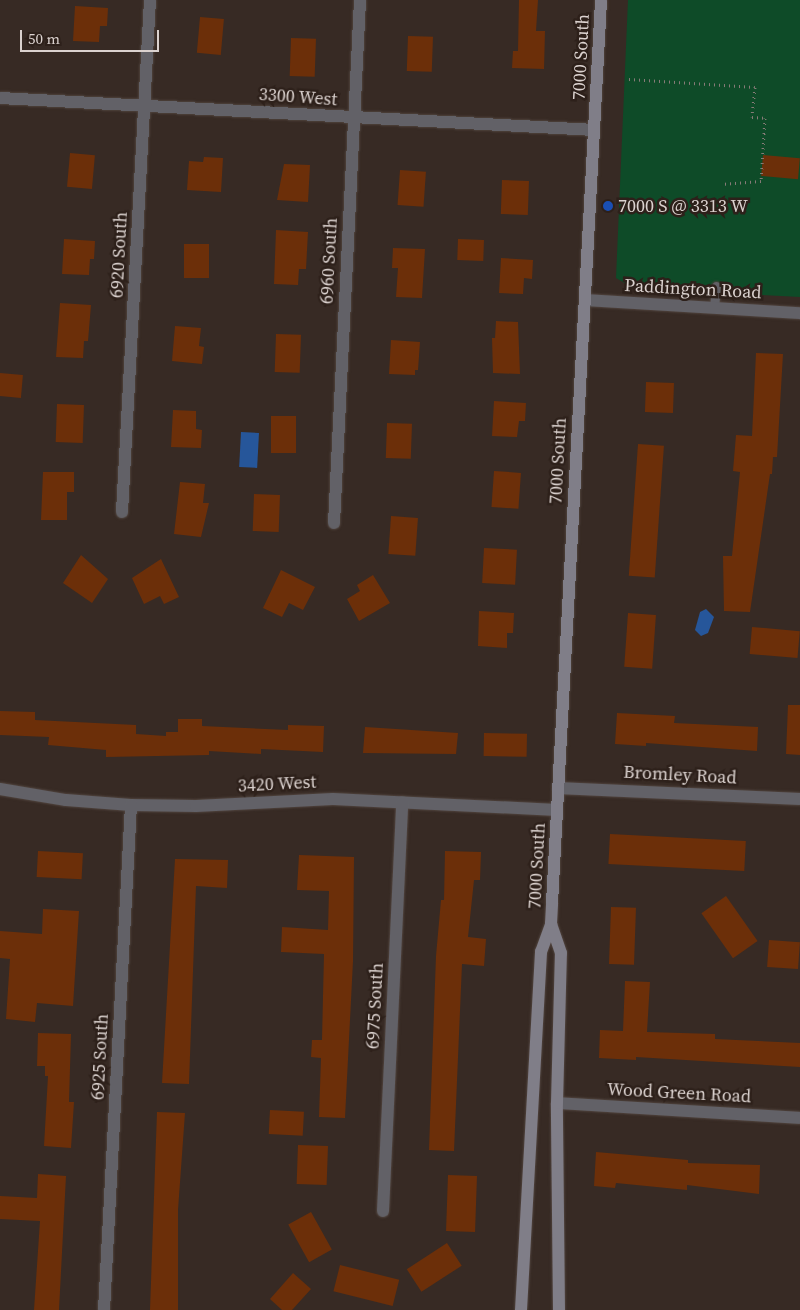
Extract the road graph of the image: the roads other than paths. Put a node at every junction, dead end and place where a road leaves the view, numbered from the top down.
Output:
1 (150, 0) edge
2 (360, 0) edge
3 (601, 0) edge
4 (0, 98) edge
5 (145, 106) junction
6 (354, 118) junction
7 (594, 130) junction
8 (716, 286) dead end
9 (585, 300) junction
10 (714, 308) junction
11 (800, 313) edge
12 (122, 512) dead end
13 (334, 523) dead end
14 (558, 788) junction
15 (0, 789) edge
16 (800, 800) edge
17 (402, 802) junction
18 (131, 805) junction
19 (557, 810) junction
20 (552, 924) junction
21 (557, 1103) junction
22 (800, 1118) edge
23 (383, 1211) dead end
24 (104, 1310) edge
25 (521, 1310) edge
26 (559, 1310) edge

1 - 5 street, 6920 South
2 - 6 street, 6960 South
3 - 7 main road, 7000 South
4 - 5 street, 3300 West
5 - 6 street, 3300 West
5 - 12 street, 6920 South
6 - 7 street, 3300 West
6 - 13 street, 6960 South
7 - 9 main road, 7000 South
8 - 10 lane
9 - 10 street, Paddington Road
9 - 14 main road, 7000 South
10 - 11 street, Paddington Road
14 - 16 street, Bromley Road
14 - 19 main road, 7000 South
15 - 18 street, 3420 West
17 - 18 street, 3420 West
17 - 19 street, 3420 West
17 - 23 street, 6975 South
18 - 24 street, 6925 South
19 - 20 main road, 7000 South
20 - 21 main road, 7000 South
20 - 25 main road, 7000 South
21 - 22 street, Wood Green Road
21 - 26 main road, 7000 South

